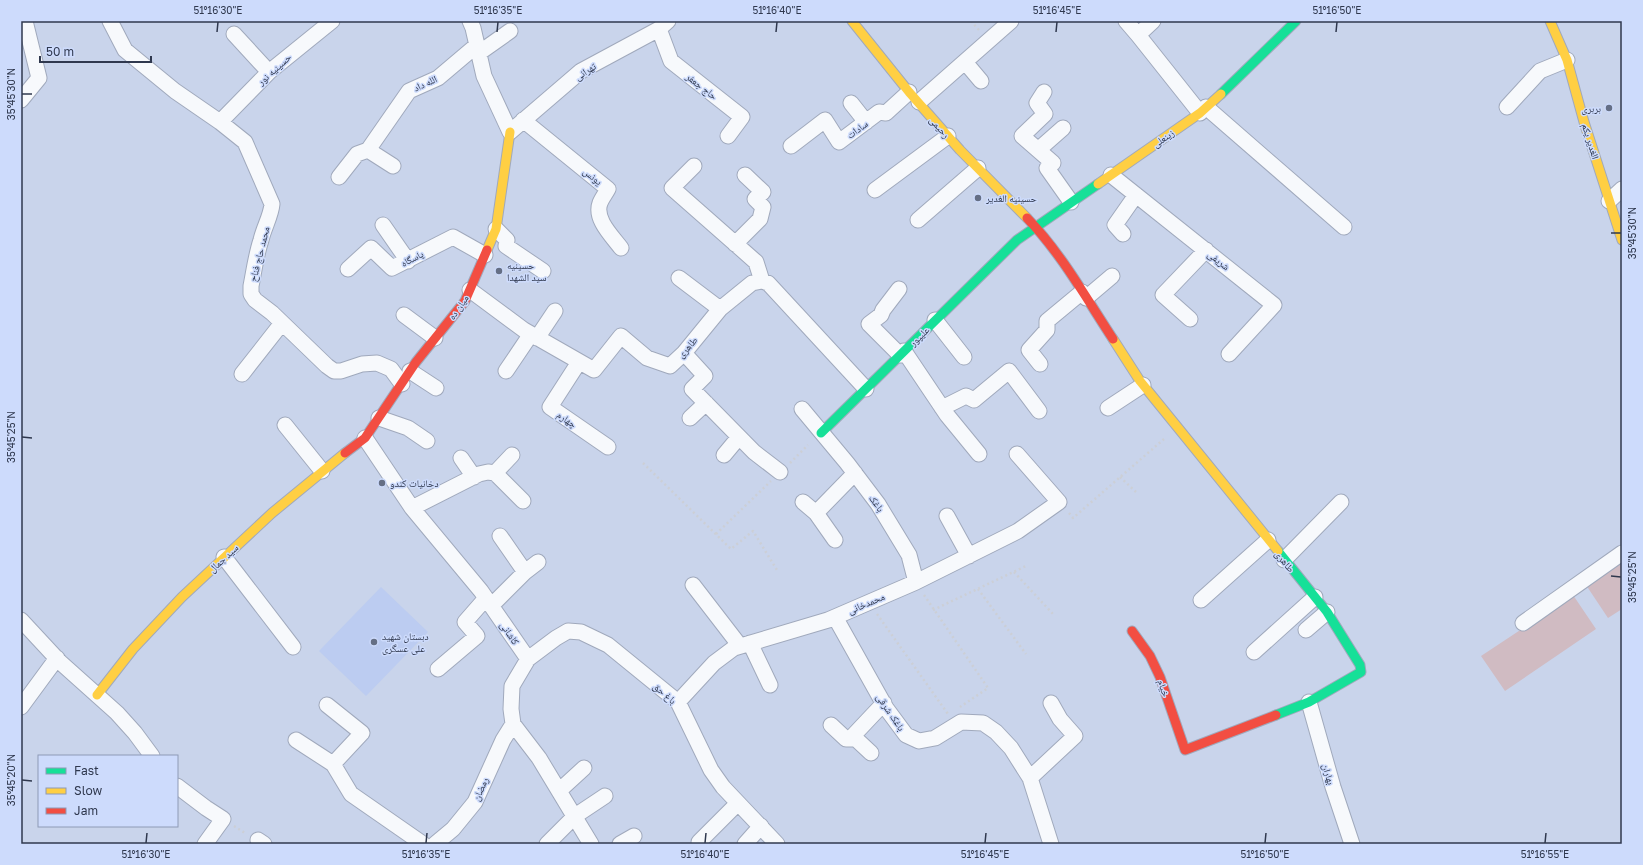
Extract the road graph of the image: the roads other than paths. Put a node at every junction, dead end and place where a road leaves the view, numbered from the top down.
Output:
1 (25, 21) edge
2 (110, 21) edge
3 (332, 21) edge
4 (470, 21) edge
5 (1011, 21) edge
6 (1126, 21) edge
7 (1153, 21) edge
8 (1296, 21) edge
9 (1550, 21) edge
10 (854, 22) edge
11 (664, 25) edge
12 (510, 31) dead end
13 (234, 34) dead end
14 (1138, 35) junction
15 (478, 49) junction
16 (1567, 60) junction
17 (965, 62) junction
18 (269, 72) junction
19 (980, 81) dead end
20 (1044, 92) dead end
21 (914, 97) junction
22 (21, 100) edge
23 (851, 103) dead end
24 (1507, 107) dead end
25 (1203, 110) junction
26 (523, 120) junction
27 (220, 122) junction
28 (866, 122) junction
29 (1063, 128) dead end
30 (510, 132) junction
31 (728, 136) dead end
32 (948, 136) junction
33 (791, 146) dead end
34 (368, 150) junction
35 (1038, 150) junction
36 (393, 166) dead end
37 (694, 166) dead end
38 (978, 168) junction
39 (745, 175) dead end
40 (1111, 175) junction
41 (339, 177) dead end
42 (1622, 189) edge
43 (875, 190) dead end
44 (1136, 195) junction
45 (1609, 201) junction
46 (1071, 202) junction
47 (918, 220) dead end
48 (384, 225) dead end
49 (1036, 227) junction
50 (1344, 227) dead end
51 (496, 229) junction
52 (1123, 234) dead end
53 (1017, 240) joint
54 (1622, 240) edge
55 (735, 244) junction
56 (621, 248) dead end
57 (1206, 250) junction
58 (485, 255) junction
59 (408, 261) junction
60 (348, 269) dead end
61 (543, 272) dead end
62 (1112, 276) dead end
63 (679, 278) dead end
64 (762, 282) junction
65 (899, 289) dead end
66 (470, 290) junction
67 (1084, 295) junction
68 (720, 309) junction
69 (555, 311) dead end
70 (404, 315) dead end
71 (1190, 319) dead end
72 (935, 320) junction
73 (282, 322) junction
74 (534, 336) junction
75 (435, 338) junction
76 (684, 353) junction
77 (902, 353) junction
78 (1229, 354) dead end
79 (964, 357) dead end
80 (579, 362) junction
81 (1040, 364) dead end
82 (410, 371) junction
83 (506, 371) dead end
84 (242, 374) dead end
85 (402, 384) junction
86 (1143, 385) junction
87 (436, 388) dead end
88 (866, 389) junction
89 (706, 403) junction
90 (1108, 408) dead end
91 (802, 409) dead end
92 (1039, 411) dead end
93 (945, 412) junction
94 (380, 418) junction
95 (690, 418) dead end
96 (285, 425) dead end
97 (821, 432) junction
98 (739, 437) junction
99 (365, 438) junction
100 (427, 441) dead end
101 (608, 448) dead end
102 (979, 454) dead end
103 (1017, 454) dead end
104 (512, 455) dead end
105 (724, 455) dead end
106 (461, 458) dead end
107 (322, 471) junction
108 (780, 472) dead end
109 (495, 473) junction
110 (855, 473) junction
111 (474, 477) junction
112 (524, 501) dead end
113 (803, 502) dead end
114 (1341, 502) dead end
115 (412, 508) junction
116 (816, 513) junction
117 (947, 516) dead end
118 (500, 536) dead end
119 (835, 540) dead end
120 (1268, 540) junction
121 (1622, 554) edge
122 (969, 556) junction
123 (224, 557) junction
124 (1284, 560) junction
125 (538, 562) dead end
126 (525, 572) junction
127 (916, 582) junction
128 (693, 585) dead end
129 (1315, 597) junction
130 (1201, 600) dead end
131 (489, 602) junction
132 (1327, 612) junction
133 (835, 617) junction
134 (21, 620) edge
135 (1522, 623) dead end
136 (1306, 630) dead end
137 (1132, 631) dead end
138 (745, 644) junction
139 (293, 647) dead end
140 (1254, 652) dead end
141 (56, 658) junction
142 (528, 659) junction
143 (438, 669) dead end
144 (770, 685) dead end
145 (97, 695) junction
146 (678, 702) junction
147 (1309, 702) junction
148 (884, 703) junction
149 (1051, 703) dead end
150 (327, 705) dead end
151 (21, 707) edge
152 (514, 724) junction
153 (831, 725) dead end
154 (850, 739) junction
155 (296, 740) dead end
156 (1185, 750) joint
157 (871, 753) dead end
158 (151, 755) edge
159 (333, 764) junction
160 (584, 768) dead end
161 (1030, 778) junction
162 (178, 787) edge
163 (560, 790) junction
164 (605, 796) dead end
165 (737, 804) junction
166 (575, 816) junction
167 (761, 826) junction
168 (634, 836) dead end
169 (699, 842) dead end
170 (205, 844) edge
171 (423, 844) edge
172 (435, 844) edge
173 (548, 844) edge
174 (591, 844) edge
175 (620, 844) edge
176 (745, 844) edge
177 (777, 844) edge
178 (1051, 844) edge
179 (1352, 844) edge

1 - 22 street
2 - 27 street, محمد حاج فناح
3 - 18 street, حسینیه نور
4 - 15 street
5 - 17 street
6 - 14 street
7 - 14 street
8 - 25 street, زینعلی
9 - 16 street, الغدیر یکم
10 - 21 street, رحیمی
11 - 26 street, تهرانی
11 - 31 street, حاج جعفر
12 - 15 street, الله داد
13 - 18 street
14 - 25 street
15 - 30 street
15 - 34 street, الله داد
16 - 24 street
16 - 45 street, الغدیر یکم
17 - 19 street
17 - 21 street
18 - 27 street, حسینیه نور
20 - 35 street
21 - 28 street, سادات
21 - 32 street, رحیمی
23 - 28 street
25 - 40 street, زینعلی
25 - 50 street
26 - 30 street, تهرانی
26 - 56 street, یونس
27 - 73 street, محمد حاج فناح
28 - 33 street, سادات
29 - 35 street
30 - 51 street, میان ده
32 - 38 street, رحیمی
32 - 43 street
34 - 36 street
34 - 41 street
35 - 46 street
37 - 55 street
38 - 47 street
38 - 49 street, رحیمی
39 - 55 street
40 - 44 street, شریفی
40 - 46 street, زینعلی
42 - 45 street
44 - 52 street
44 - 57 street, شریفی
45 - 54 street, الغدیر یکم
46 - 49 street, زینعلی
48 - 59 street
49 - 53 street, زینعلی
49 - 67 street, طاهری
51 - 58 street, میان ده
51 - 61 street
53 - 72 street, علیپور
55 - 64 street
57 - 71 street
57 - 78 street, شریفی
58 - 59 street, پاسگاه
58 - 66 street, میان ده
59 - 60 street, پاسگاه
62 - 67 street
63 - 68 street
64 - 68 street, طاهری
64 - 88 street
65 - 77 street
66 - 74 street, طاهری
66 - 75 street, میان ده
67 - 81 street
67 - 86 street, طاهری
68 - 76 street, طاهری
69 - 74 street
70 - 75 street
72 - 77 street, علیپور
72 - 79 street
73 - 84 street
73 - 85 street, محمد حاج فناح
74 - 80 street, طاهری
74 - 83 street
75 - 82 street, میان ده
76 - 80 street, طاهری
76 - 89 street
77 - 88 street, علیپور
77 - 93 street
80 - 101 street, چهارم
82 - 85 street, میان ده
82 - 87 street
85 - 94 street, میان ده
86 - 90 street
86 - 120 street, طاهری
88 - 97 street, علیپور
89 - 95 street
89 - 98 street
91 - 97 street, باغک
92 - 93 street
93 - 102 street
94 - 99 street, میان ده
94 - 100 street
96 - 107 street
97 - 110 street, باغک
98 - 105 street
98 - 108 street
99 - 107 street, سید جمال
99 - 115 street, کاشانی
103 - 122 street, محمدخانی
104 - 109 street
106 - 111 street
107 - 123 street, سید جمال
109 - 111 street
109 - 112 street
110 - 116 street
110 - 127 street, باغک
111 - 115 street
113 - 116 street
114 - 124 street
115 - 131 street, کاشانی
116 - 119 street
117 - 122 street
118 - 126 street
120 - 124 street, طاهری
120 - 130 street
121 - 135 street
122 - 127 street, محمدخانی
123 - 139 street
123 - 145 street, سید جمال
124 - 129 street, طاهری
125 - 126 street
126 - 131 street
127 - 133 street, محمدخانی
128 - 138 street
129 - 132 street, طاهری
129 - 140 street
131 - 142 street, کاشانی
131 - 143 street
132 - 136 street
132 - 147 street, طاهری
133 - 138 street, محمدخانی
133 - 148 street, باغک شرقی
134 - 141 street
137 - 156 street, خیام
138 - 144 street
138 - 146 street, محمدخانی
141 - 145 street
141 - 151 street
142 - 146 street, باغ حق
142 - 152 street
145 - 158 street
146 - 165 street, باغ حق
147 - 156 street, طاهری
147 - 179 street, بهاران
148 - 154 street
148 - 161 street, باغک شرقی
149 - 161 street
150 - 159 street
152 - 163 street
152 - 172 street, رمضان
153 - 154 street
154 - 157 street
155 - 159 street
159 - 171 street
160 - 163 street
161 - 178 street, باغک شرقی
162 - 170 street
163 - 166 street
164 - 166 street
165 - 167 street, باغ حق
165 - 169 street
166 - 173 street
166 - 174 street
167 - 176 street
167 - 177 street, باغ حق
168 - 175 street

